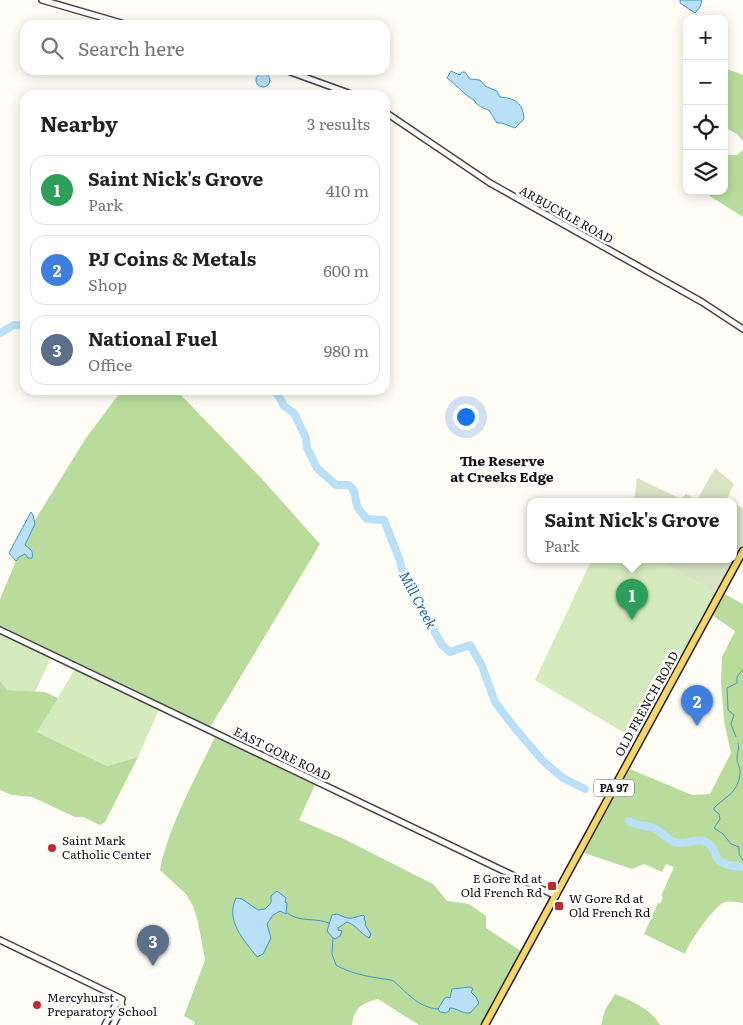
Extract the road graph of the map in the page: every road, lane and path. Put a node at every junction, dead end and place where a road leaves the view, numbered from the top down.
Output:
1 (42, 0) edge
2 (111, 20) edge
3 (299, 75) edge
4 (340, 90) edge
5 (390, 115) edge
6 (743, 329) edge
7 (743, 551) edge
8 (737, 562) edge
9 (736, 563) edge
10 (0, 630) edge
11 (556, 896) junction
12 (0, 940) edge
13 (122, 1000) junction
14 (106, 1025) edge
15 (113, 1025) edge
16 (485, 1025) edge

1 - 2 street
3 - 4 street
5 - 6 street, ARBUCKLE ROAD
7 - 8 main road, OLD FRENCH ROAD / PA 97
9 - 11 main road, OLD FRENCH ROAD / PA 97
10 - 11 street, EAST GORE ROAD
11 - 16 main road, OLD FRENCH ROAD / PA 97
12 - 13 street
13 - 14 street
13 - 15 street

